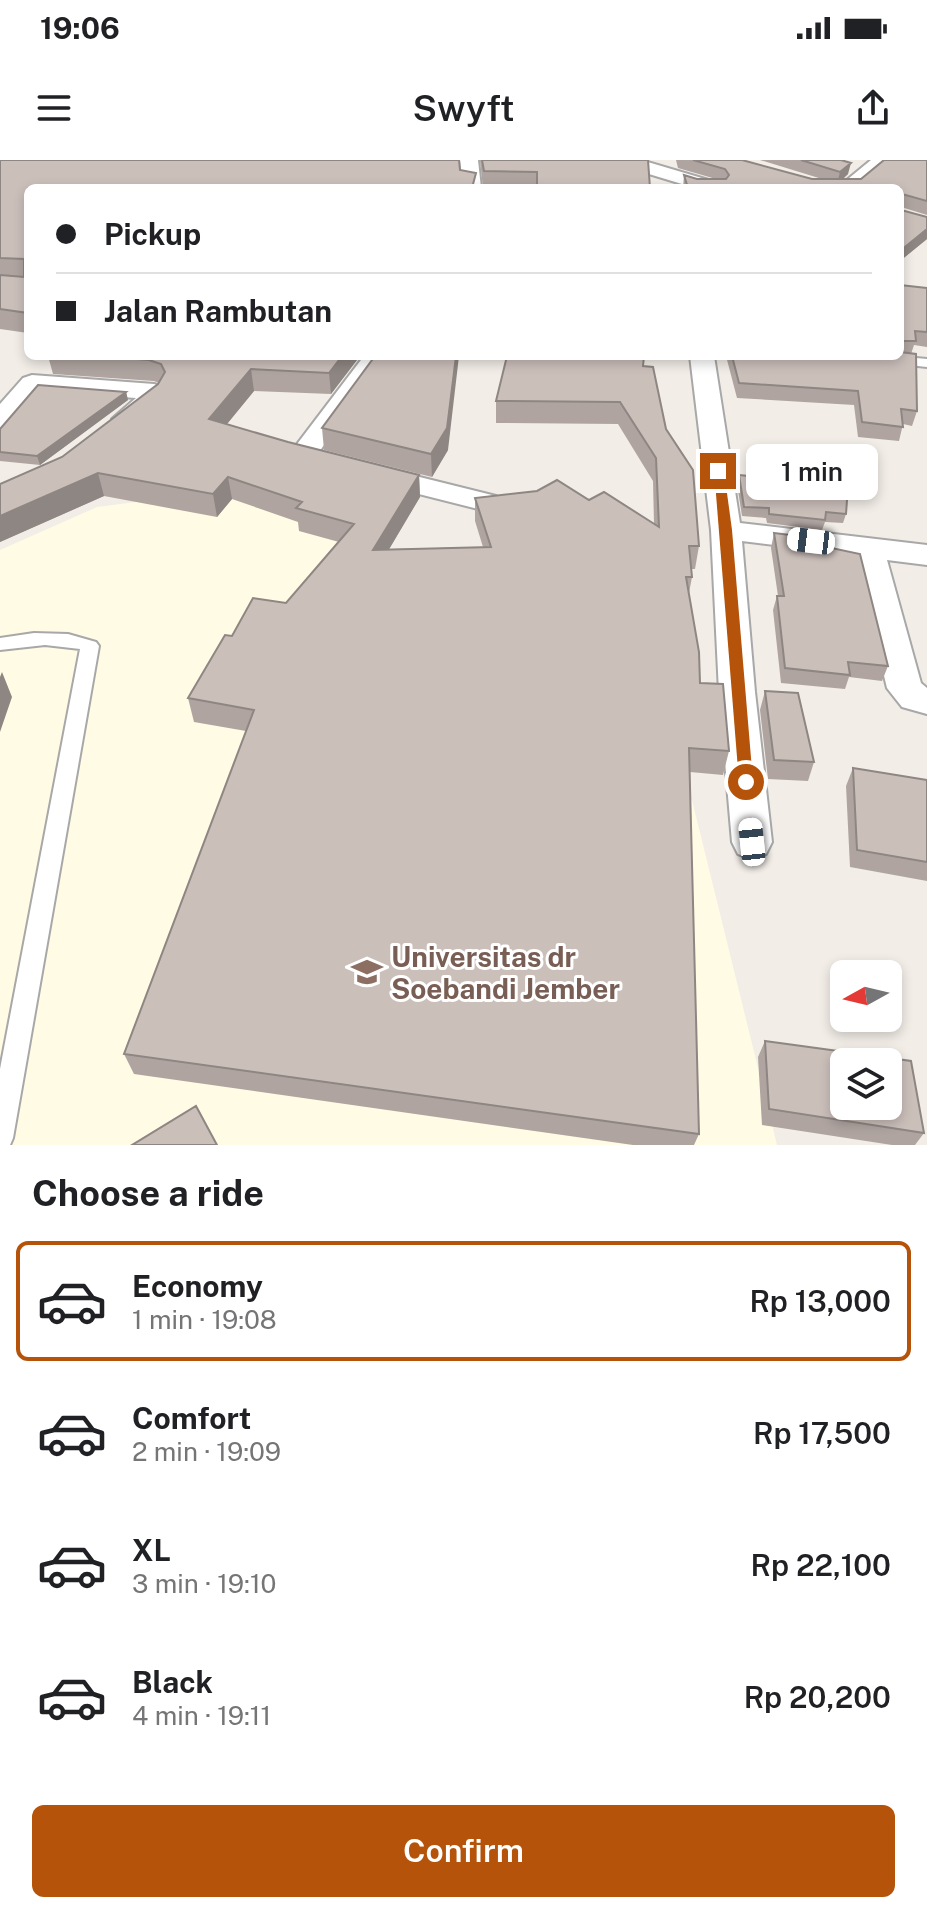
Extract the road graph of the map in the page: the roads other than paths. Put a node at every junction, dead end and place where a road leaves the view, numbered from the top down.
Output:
1 (469, 160) edge
2 (622, 160) edge
3 (841, 164) edge
4 (875, 166) edge
5 (472, 184) edge
6 (702, 184) edge
7 (851, 184) edge
8 (373, 360) edge
9 (703, 360) edge
10 (895, 360) edge
11 (927, 363) edge
12 (0, 420) edge
13 (105, 434) edge
14 (486, 502) edge
15 (726, 530) junction
16 (868, 548) junction
17 (927, 555) edge
18 (0, 644) edge
19 (927, 701) edge
20 (752, 842) dead end
21 (0, 1138) edge

1 - 5 street
2 - 6 street
3 - 4 street
4 - 7 street
8 - 14 street
9 - 15 street
10 - 11 lane
12 - 13 street
15 - 16 street
15 - 20 street
16 - 17 street
16 - 19 street
18 - 21 lane

